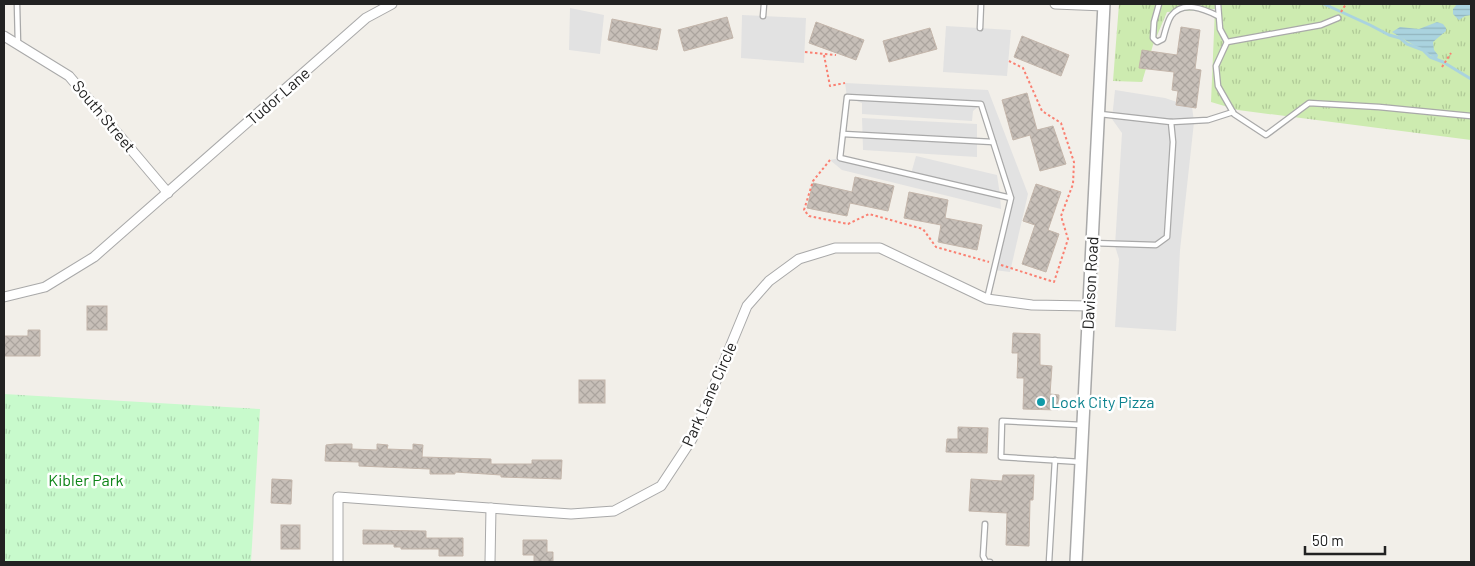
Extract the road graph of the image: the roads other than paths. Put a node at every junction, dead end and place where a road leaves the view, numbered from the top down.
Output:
1 (17, 4) edge
2 (392, 4) edge
3 (764, 4) edge
4 (981, 4) edge
5 (1055, 4) edge
6 (1159, 4) edge
7 (1218, 4) edge
8 (1104, 5) edge
9 (763, 16) dead end
10 (1218, 16) junction
11 (1338, 18) dead end
12 (980, 28) dead end
13 (4, 36) edge
14 (1226, 42) junction
15 (18, 45) junction
16 (1233, 112) junction
17 (1099, 114) junction
18 (1471, 116) edge
19 (1171, 122) junction
20 (843, 134) junction
21 (993, 142) junction
22 (168, 193) junction
23 (1011, 198) junction
24 (1092, 243) junction
25 (4, 296) edge
26 (987, 299) junction
27 (1089, 306) junction
28 (1083, 426) junction
29 (1055, 460) junction
30 (1082, 462) junction
31 (490, 508) junction
32 (984, 524) dead end
33 (338, 562) edge
34 (490, 562) edge
35 (990, 562) edge
36 (1049, 562) edge
37 (1076, 562) edge

1 - 15 lane
2 - 22 street, Tudor Lane
3 - 9 lane
4 - 12 lane
5 - 8 street
6 - 10 lane
7 - 10 lane
8 - 17 street, Davison Road
10 - 14 lane
11 - 14 lane
13 - 15 street, South Street
14 - 16 lane
15 - 22 street, South Street
16 - 18 lane
16 - 19 lane
17 - 19 lane
17 - 24 street, Davison Road
19 - 24 lane
20 - 21 lane
20 - 21 lane
20 - 23 lane
21 - 23 lane
22 - 25 street, Tudor Lane
23 - 26 lane
24 - 27 street, Davison Road
26 - 27 street, Park Lane Circle
26 - 31 street, Park Lane Circle
27 - 28 street, Davison Road
28 - 29 lane
28 - 30 street, Davison Road
29 - 30 lane
29 - 36 lane
30 - 37 street, Davison Road
31 - 33 street, Park Lane Circle
31 - 34 street
32 - 35 lane

